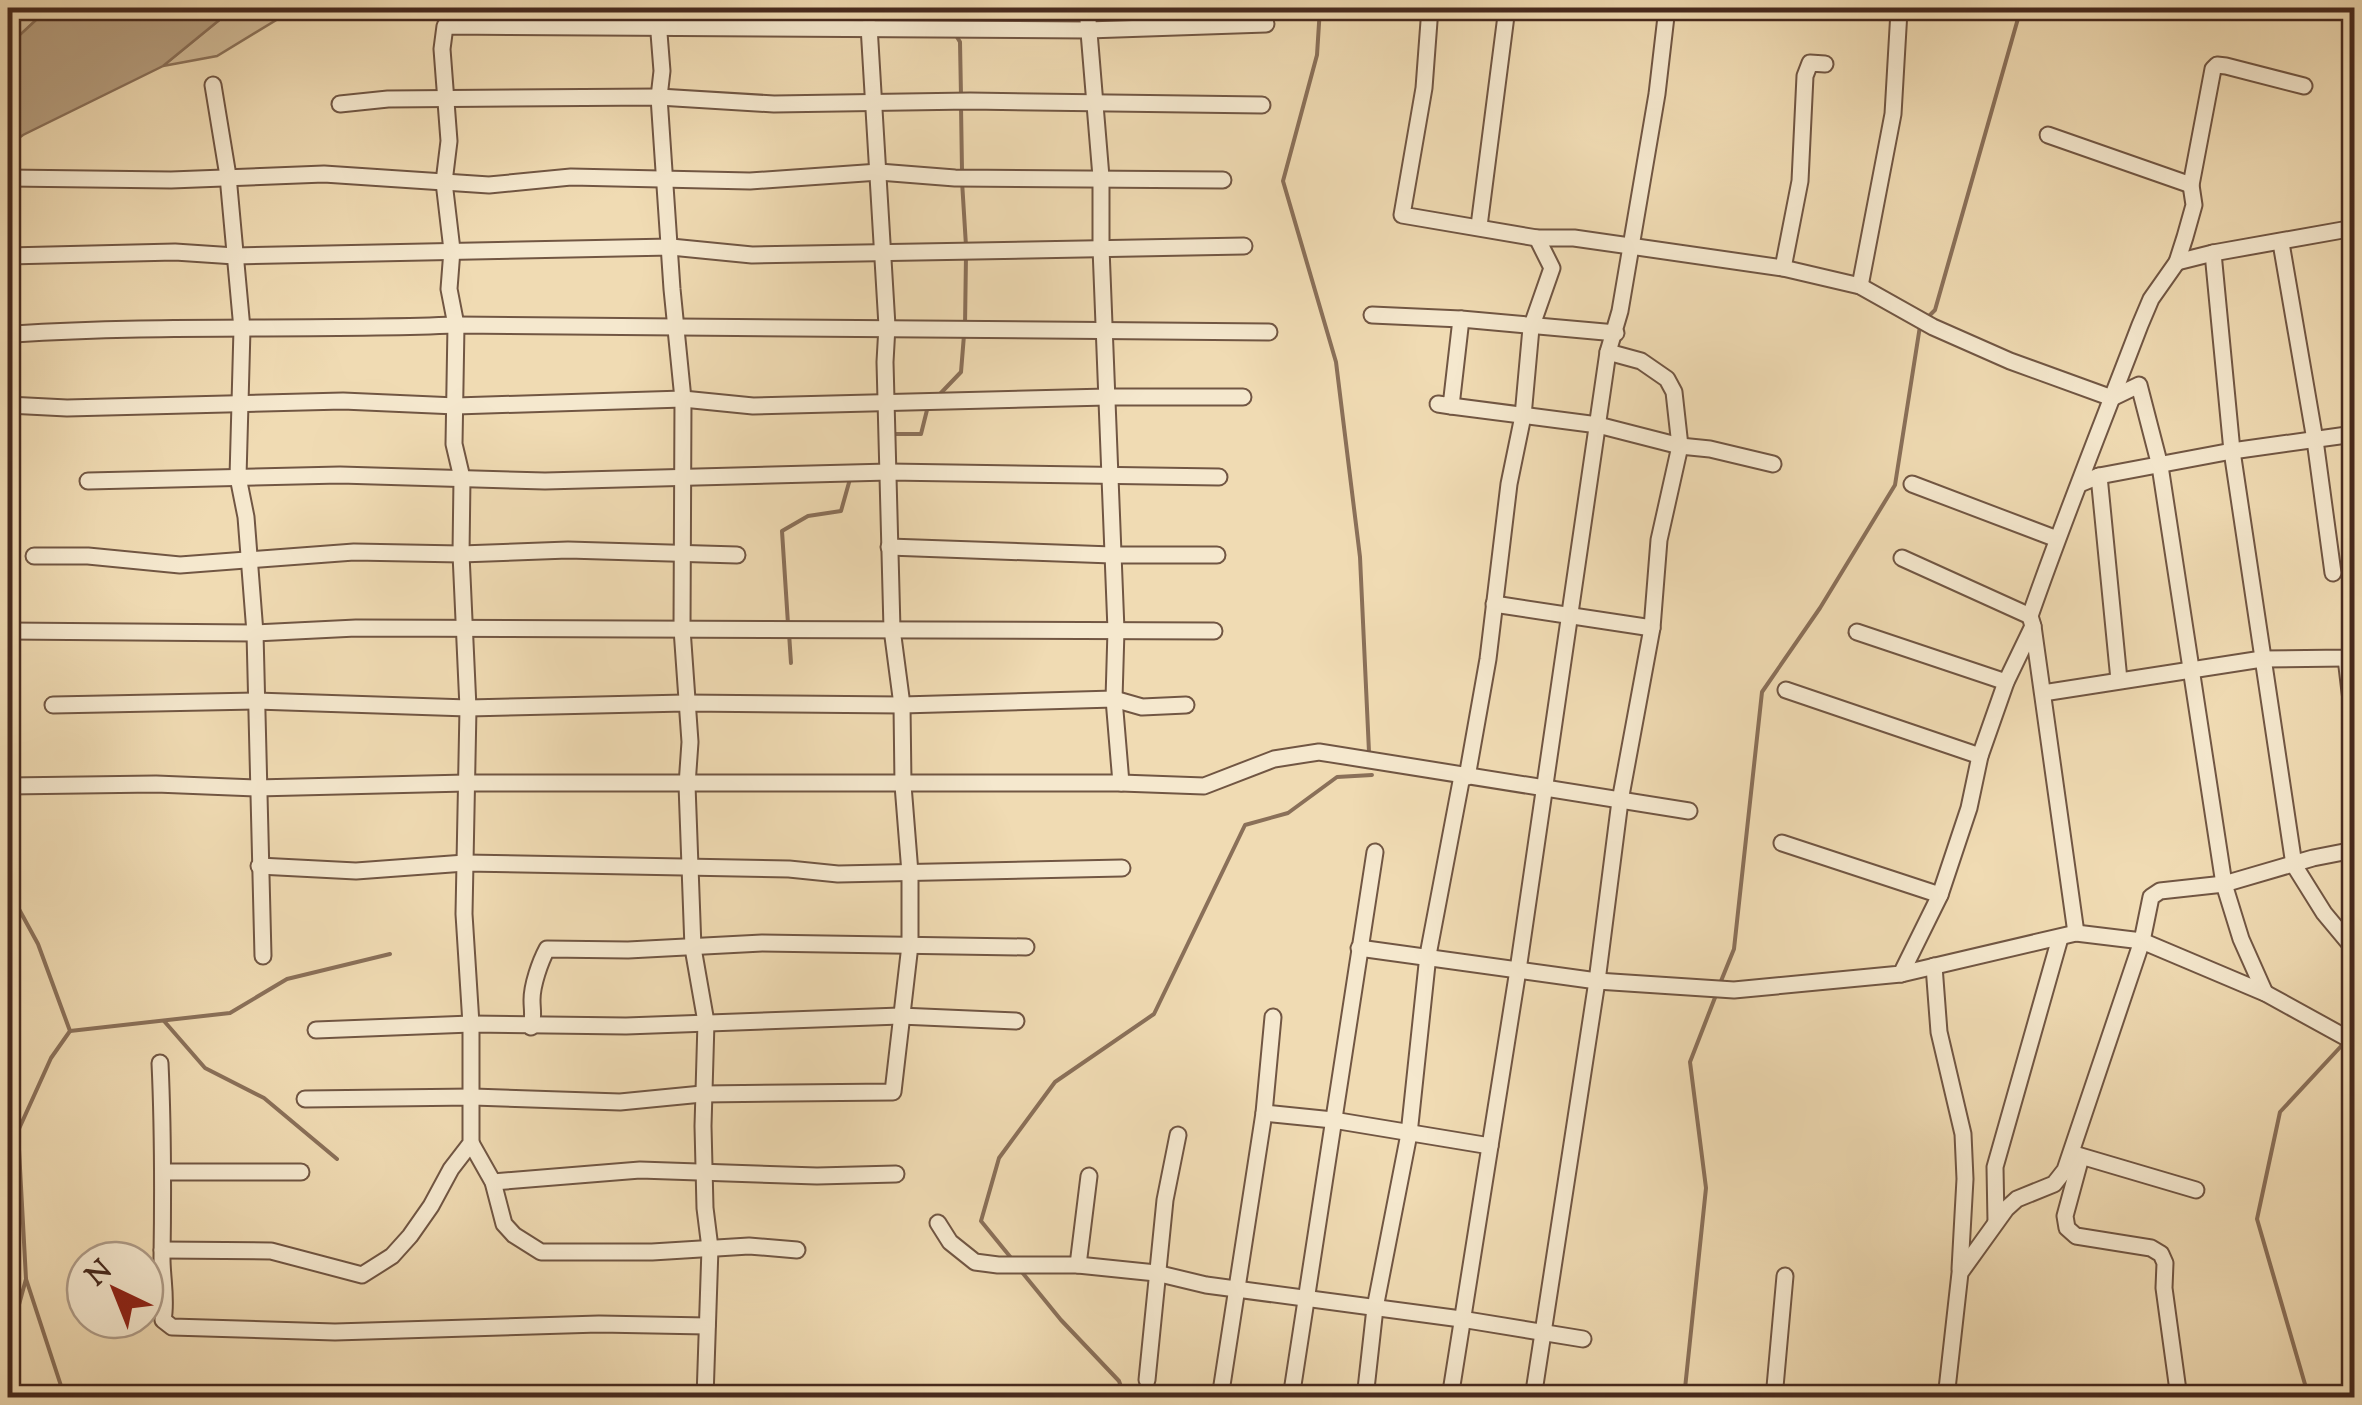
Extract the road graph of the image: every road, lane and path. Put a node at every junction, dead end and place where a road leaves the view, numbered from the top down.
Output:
1 (657, 8) edge
2 (1087, 8) edge
3 (1430, 8) edge
4 (1507, 8) edge
5 (1667, 8) edge
6 (1899, 11) dead end
7 (1266, 24) dead end
8 (657, 25) junction
9 (869, 26) junction
10 (1088, 30) junction
11 (1825, 64) dead end
12 (213, 85) dead end
13 (2304, 86) dead end
14 (659, 97) junction
15 (447, 98) junction
16 (340, 104) dead end
17 (874, 104) junction
18 (1096, 104) junction
19 (1262, 105) dead end
20 (2048, 136) dead end
21 (879, 172) junction
22 (228, 176) junction
23 (1101, 177) junction
24 (8, 178) edge
25 (666, 180) junction
26 (1223, 180) dead end
27 (444, 182) junction
28 (2191, 185) junction
29 (1480, 226) junction
30 (2354, 229) edge
31 (1537, 238) junction
32 (2281, 243) junction
33 (1244, 246) dead end
34 (671, 247) junction
35 (1100, 248) junction
36 (1631, 248) junction
37 (452, 250) junction
38 (882, 251) junction
39 (2214, 253) junction
40 (8, 256) edge
41 (235, 256) junction
42 (2177, 262) junction
43 (1782, 268) junction
44 (1860, 286) junction
45 (1372, 315) dead end
46 (1461, 319) junction
47 (456, 325) junction
48 (888, 326) junction
49 (242, 328) junction
50 (676, 328) junction
51 (1531, 328) junction
52 (1106, 330) junction
53 (1269, 332) dead end
54 (1616, 333) junction
55 (14, 334) dead end
56 (1608, 352) junction
57 (1108, 397) junction
58 (1243, 397) dead end
59 (2112, 398) junction
60 (683, 399) junction
61 (238, 402) junction
62 (888, 402) junction
63 (8, 406) edge
64 (456, 406) junction
65 (1523, 416) junction
66 (1598, 426) junction
67 (2354, 434) edge
68 (2315, 440) junction
69 (1680, 446) junction
70 (2232, 451) junction
71 (1773, 464) dead end
72 (2160, 466) junction
73 (890, 472) junction
74 (238, 476) junction
75 (1110, 476) junction
76 (2099, 476) junction
77 (1220, 477) dead end
78 (462, 478) junction
79 (684, 478) junction
80 (88, 481) dead end
81 (2082, 483) junction
82 (1912, 484) dead end
83 (2057, 540) junction
84 (889, 547) junction
85 (682, 552) junction
86 (461, 554) junction
87 (737, 555) dead end
88 (1112, 555) junction
89 (34, 556) dead end
90 (1217, 556) dead end
91 (1902, 558) dead end
92 (248, 560) junction
93 (2333, 573) dead end
94 (1494, 604) junction
95 (1569, 614) junction
96 (2032, 621) junction
97 (465, 628) junction
98 (1652, 628) junction
99 (682, 629) junction
100 (892, 629) junction
101 (1116, 630) junction
102 (8, 631) edge
103 (1214, 631) dead end
104 (1857, 632) dead end
105 (255, 633) junction
106 (2350, 656) edge
107 (2262, 659) junction
108 (2190, 669) junction
109 (2119, 680) junction
110 (2006, 682) junction
111 (1786, 690) dead end
112 (2043, 693) junction
113 (1114, 699) junction
114 (256, 701) junction
115 (685, 703) junction
116 (53, 705) dead end
117 (902, 705) junction
118 (1186, 705) dead end
119 (468, 708) junction
120 (2354, 726) edge
121 (1980, 756) junction
122 (1464, 776) junction
123 (466, 783) junction
124 (1121, 783) junction
125 (687, 785) junction
126 (902, 785) junction
127 (8, 786) edge
128 (1543, 786) junction
129 (256, 788) junction
130 (1620, 802) junction
131 (1689, 811) dead end
132 (1782, 843) dead end
133 (2354, 850) edge
134 (1375, 852) dead end
135 (465, 863) junction
136 (2294, 865) junction
137 (259, 866) junction
138 (692, 867) junction
139 (1122, 868) dead end
140 (910, 873) junction
141 (2224, 884) junction
142 (1940, 896) junction
143 (2068, 936) junction
144 (2142, 941) junction
145 (910, 945) junction
146 (1026, 946) dead end
147 (693, 948) junction
148 (1359, 948) junction
149 (2354, 949) edge
150 (1428, 955) junction
151 (263, 956) dead end
152 (1934, 966) junction
153 (1518, 970) junction
154 (1900, 974) junction
155 (1598, 980) junction
156 (2265, 993) junction
157 (900, 1016) junction
158 (1273, 1017) dead end
159 (1016, 1020) dead end
160 (706, 1022) junction
161 (471, 1024) junction
162 (531, 1027) junction
163 (316, 1030) dead end
164 (2354, 1042) edge
165 (160, 1063) dead end
166 (702, 1094) junction
167 (472, 1096) junction
168 (304, 1099) dead end
169 (1264, 1113) junction
170 (1333, 1120) junction
171 (1409, 1134) junction
172 (1178, 1135) dead end
173 (471, 1142) junction
174 (1490, 1146) junction
175 (2076, 1155) junction
176 (165, 1172) junction
177 (300, 1172) dead end
178 (705, 1172) junction
179 (896, 1174) dead end
180 (1090, 1176) dead end
181 (493, 1182) junction
182 (2196, 1190) dead end
183 (938, 1222) dead end
184 (1996, 1222) junction
185 (162, 1240) edge
186 (710, 1248) junction
187 (165, 1250) edge
188 (796, 1250) dead end
189 (1078, 1265) junction
190 (1960, 1273) junction
191 (1156, 1274) junction
192 (1785, 1276) dead end
193 (1236, 1288) junction
194 (1306, 1297) junction
195 (1375, 1308) junction
196 (1461, 1319) junction
197 (165, 1321) edge
198 (708, 1326) junction
199 (1544, 1334) junction
200 (1583, 1339) dead end
201 (1147, 1380) dead end
202 (935, 1396) edge
203 (705, 1397) edge
204 (684, 1398) edge
205 (713, 1398) edge
206 (886, 1398) edge
207 (1220, 1398) edge
208 (1291, 1398) edge
209 (1365, 1398) edge
210 (1450, 1398) edge
211 (1533, 1398) edge
212 (1774, 1398) edge
213 (1946, 1398) edge
214 (2178, 1398) edge

1 - 8 street
2 - 10 street
3 - 29 street
4 - 29 street
5 - 36 street
6 - 44 street
7 - 10 street
8 - 9 street
8 - 14 street
8 - 15 street
9 - 10 street
9 - 17 street
10 - 18 street
11 - 43 street
12 - 22 street
13 - 28 street
14 - 15 street
14 - 17 street
14 - 25 street
15 - 16 street
15 - 27 street
17 - 18 street
17 - 21 street
18 - 19 street
18 - 23 street
20 - 28 street
21 - 23 street
21 - 25 street
21 - 38 street
22 - 24 street
22 - 27 street
22 - 41 street
23 - 26 street
23 - 35 street
25 - 27 street
25 - 34 street
27 - 37 street
28 - 42 street
29 - 31 street
30 - 32 street
31 - 36 street
31 - 51 street
32 - 39 street
32 - 68 street
33 - 35 street
34 - 37 street
34 - 38 street
34 - 50 street
35 - 38 street
35 - 52 street
36 - 43 street
36 - 54 street
37 - 41 street
37 - 47 street
38 - 48 street
39 - 42 street
39 - 70 street
40 - 41 street
41 - 49 street
42 - 59 street
43 - 44 street
44 - 59 street
45 - 46 street
46 - 51 street
46 - 65 street
47 - 49 street
47 - 50 street
47 - 64 street
48 - 50 street
48 - 52 street
48 - 62 street
49 - 55 street
49 - 61 street
50 - 60 street
51 - 54 street
51 - 65 street
52 - 53 street
52 - 57 street
54 - 56 street
56 - 66 street
56 - 69 street
57 - 58 street
57 - 62 street
57 - 75 street
59 - 72 street
59 - 81 street
60 - 62 street
60 - 64 street
60 - 79 street
61 - 63 street
61 - 64 street
61 - 74 street
62 - 73 street
64 - 78 street
65 - 66 street
65 - 94 street
66 - 69 street
66 - 95 street
67 - 68 street
68 - 70 street
68 - 93 street
69 - 71 street
69 - 98 street
70 - 72 street
70 - 107 street
72 - 76 street
72 - 108 street
73 - 75 street
73 - 79 street
73 - 84 street
74 - 78 street
74 - 80 street
74 - 92 street
75 - 77 street
75 - 88 street
76 - 81 street
76 - 109 street
78 - 79 street
78 - 86 street
79 - 85 street
81 - 83 street
82 - 83 street
83 - 96 street
84 - 88 street
84 - 100 street
85 - 86 street
85 - 87 street
85 - 99 street
86 - 92 street
86 - 97 street
88 - 90 street
88 - 101 street
89 - 92 street
91 - 96 street
92 - 105 street
94 - 95 street
94 - 122 street
95 - 98 street
95 - 128 street
96 - 110 street
96 - 112 street
97 - 99 street
97 - 105 street
97 - 119 street
98 - 130 street
99 - 100 street
99 - 115 street
100 - 101 street
100 - 117 street
101 - 103 street
101 - 113 street
102 - 105 street
104 - 110 street
105 - 114 street
106 - 107 street
106 - 120 street
107 - 108 street
107 - 136 street
108 - 109 street
108 - 141 street
109 - 112 street
110 - 121 street
111 - 121 street
112 - 143 street
113 - 117 street
113 - 118 street
113 - 124 street
114 - 116 street
114 - 119 street
114 - 129 street
115 - 117 street
115 - 119 street
115 - 125 street
117 - 126 street
119 - 123 street
121 - 142 street
122 - 124 street
122 - 128 street
122 - 150 street
123 - 125 street
123 - 129 street
123 - 135 street
124 - 126 street
125 - 126 street
125 - 138 street
126 - 140 street
127 - 129 street
128 - 130 street
128 - 153 street
129 - 137 street
130 - 131 street
130 - 155 street
132 - 142 street
133 - 136 street
134 - 148 street
135 - 137 street
135 - 138 street
135 - 161 street
136 - 141 street
136 - 149 street
137 - 151 street
138 - 140 street
138 - 147 street
139 - 140 street
140 - 145 street
141 - 144 street
141 - 156 street
142 - 154 street
143 - 144 street
143 - 152 street
143 - 184 street
144 - 156 street
144 - 175 street
145 - 146 street
145 - 147 street
145 - 157 street
147 - 160 street
147 - 162 street
148 - 150 street
148 - 170 street
150 - 153 street
150 - 171 street
152 - 154 street
152 - 190 street
153 - 155 street
153 - 174 street
154 - 155 street
155 - 199 street
156 - 164 street
157 - 159 street
157 - 160 street
157 - 166 street
158 - 169 street
160 - 162 street
160 - 166 street
161 - 162 street
161 - 163 street
161 - 167 street
165 - 176 street
166 - 167 street
166 - 178 street
167 - 168 street
167 - 173 street
169 - 170 street
169 - 193 street
170 - 171 street
170 - 194 street
171 - 174 street
171 - 195 street
172 - 191 street
173 - 181 street
173 - 187 street
174 - 196 street
175 - 182 street
175 - 184 street
175 - 214 street
176 - 177 street
176 - 185 street
178 - 179 street
178 - 181 street
178 - 186 street
180 - 189 street
181 - 186 street
183 - 189 street
184 - 190 street
186 - 188 street
186 - 198 street
189 - 191 street
190 - 213 street
191 - 193 street
191 - 201 street
192 - 212 street
193 - 194 street
193 - 207 street
194 - 195 street
194 - 208 street
195 - 196 street
195 - 209 street
196 - 199 street
196 - 210 street
197 - 198 street
198 - 203 street
199 - 200 street
199 - 211 street
202 - 206 street
203 - 204 street
203 - 205 street

